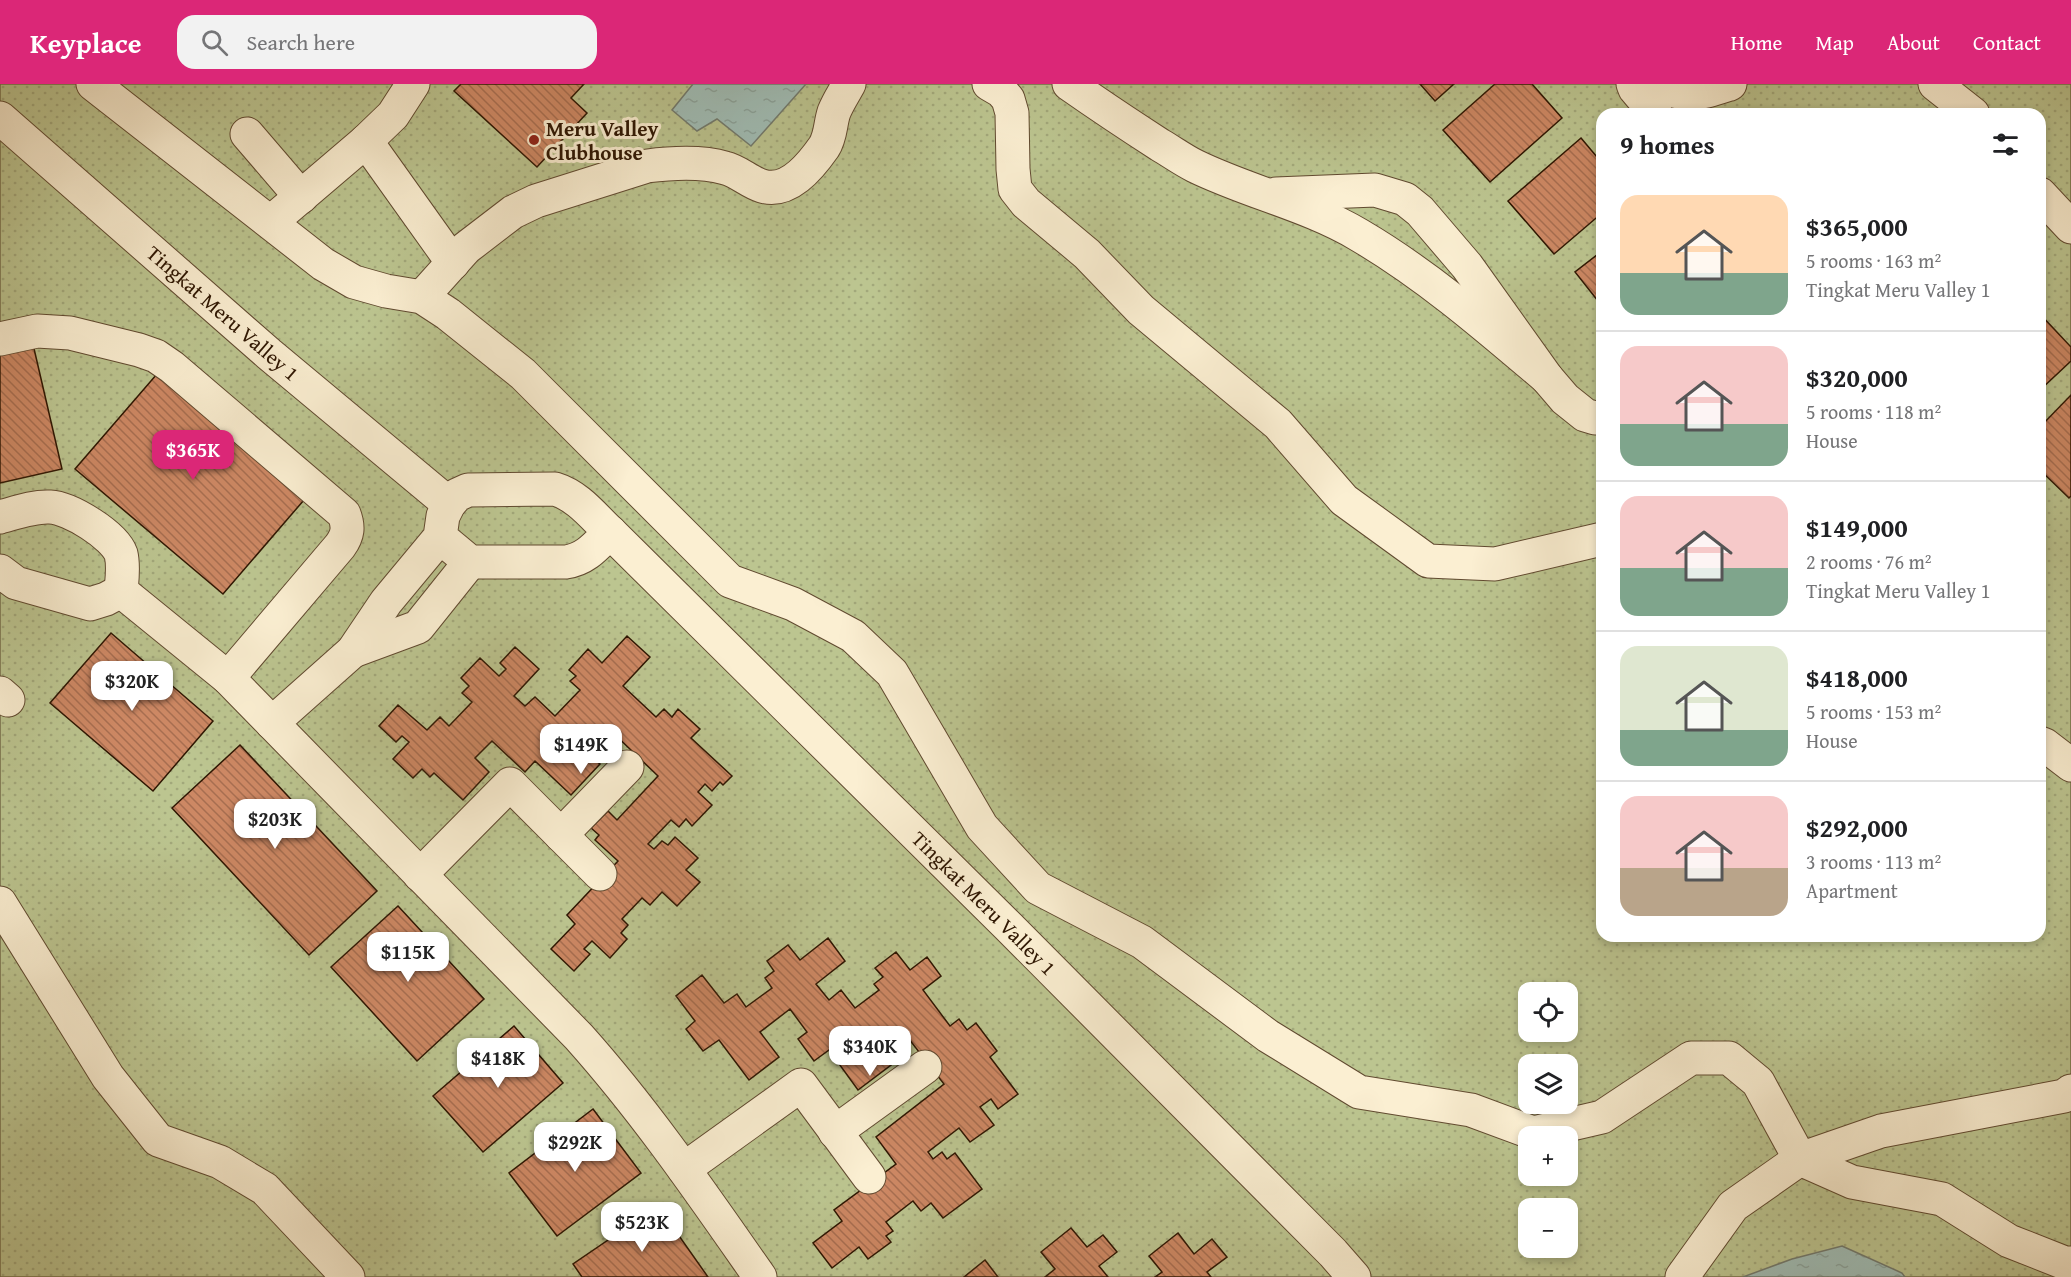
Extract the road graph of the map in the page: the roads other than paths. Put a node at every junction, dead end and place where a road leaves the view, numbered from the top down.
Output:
1 (93, 84) edge
2 (849, 84) edge
3 (989, 84) edge
4 (1069, 84) edge
5 (1633, 84) edge
6 (1656, 84) edge
7 (1730, 84) edge
8 (1737, 84) edge
9 (1922, 84) edge
10 (1935, 84) edge
11 (413, 85) edge
12 (1651, 108) edge
13 (1730, 108) edge
14 (1929, 108) edge
15 (1966, 108) edge
16 (0, 118) edge
17 (247, 134) dead end
18 (366, 141) junction
19 (1262, 195) junction
20 (301, 197) junction
21 (2046, 200) edge
22 (271, 222) junction
23 (2071, 227) edge
24 (453, 263) junction
25 (422, 297) junction
26 (0, 339) edge
27 (1547, 378) junction
28 (1596, 418) edge
29 (449, 504) junction
30 (0, 517) edge
31 (610, 532) junction
32 (440, 537) junction
33 (1596, 539) edge
34 (470, 562) junction
35 (0, 571) edge
36 (121, 591) junction
37 (353, 651) junction
38 (228, 678) junction
39 (272, 723) junction
40 (2046, 746) edge
41 (2071, 765) edge
42 (627, 766) dead end
43 (561, 835) junction
44 (600, 874) dead end
45 (420, 875) junction
46 (0, 903) edge
47 (925, 1067) dead end
48 (2071, 1091) edge
49 (835, 1132) junction
50 (1800, 1159) junction
51 (684, 1169) junction
52 (869, 1178) dead end
53 (2071, 1263) edge
54 (348, 1277) edge
55 (760, 1277) edge
56 (1354, 1277) edge
57 (1682, 1277) edge

1 - 22 street
2 - 24 street
3 - 33 street
4 - 19 street
5 - 12 street
6 - 7 street
8 - 13 street
9 - 14 street
10 - 15 street
11 - 18 street
16 - 29 street, Tingkat Meru Valley 1
17 - 20 street
18 - 20 street
18 - 24 street
19 - 27 street
19 - 27 street
20 - 22 street
21 - 23 street
22 - 25 street
24 - 25 street
25 - 50 street
26 - 38 street
27 - 28 street
29 - 31 street, Tingkat Meru Valley 1
29 - 32 street
30 - 36 street
31 - 34 street
31 - 56 street, Tingkat Meru Valley 1
32 - 34 street
32 - 37 street
34 - 37 street
35 - 36 street
36 - 38 street
37 - 39 street
38 - 39 street
39 - 45 street
40 - 41 street
42 - 43 street
43 - 44 street
43 - 45 street
45 - 51 street
46 - 54 street
47 - 49 street
48 - 50 street
49 - 51 street
49 - 52 street
50 - 53 street
50 - 57 street
51 - 55 street

